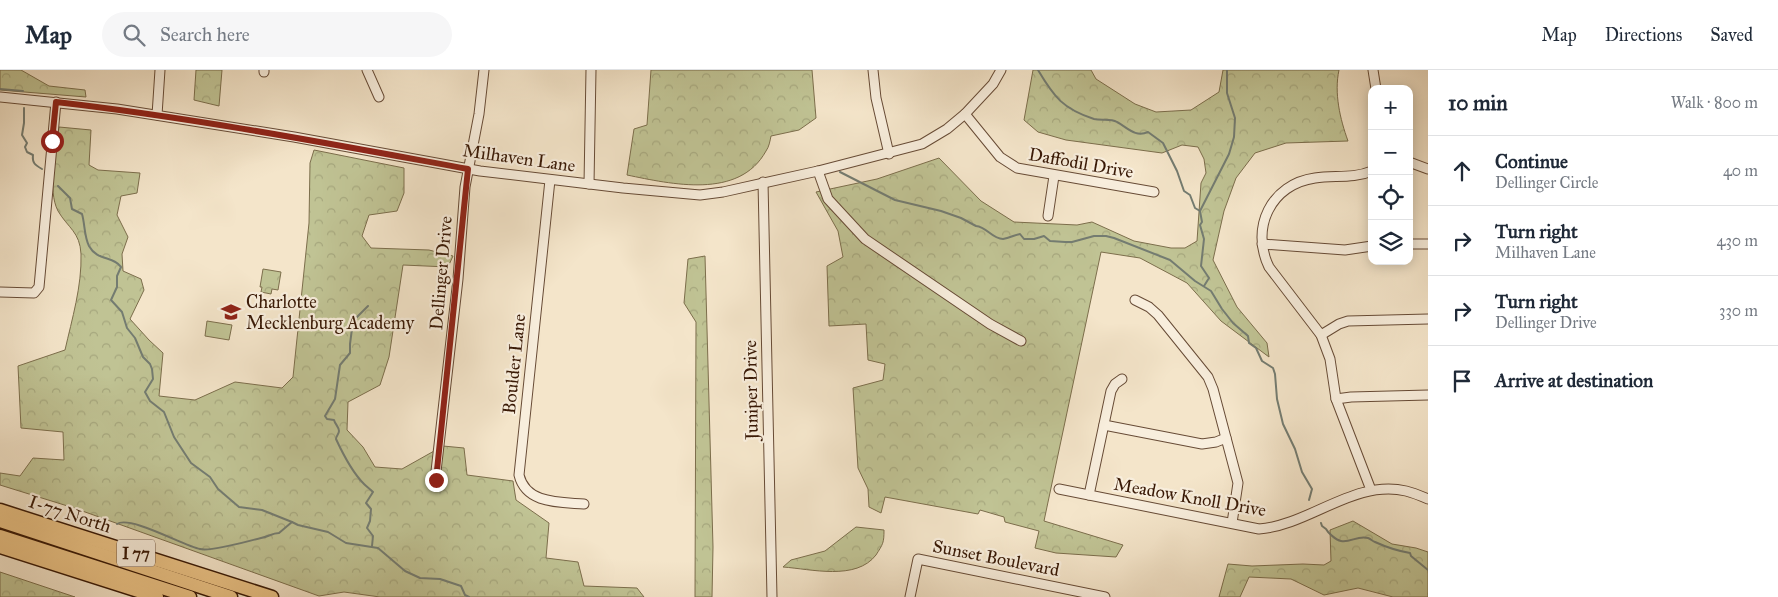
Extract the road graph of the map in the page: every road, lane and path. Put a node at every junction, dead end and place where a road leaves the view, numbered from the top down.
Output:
1 (160, 70) edge
2 (368, 70) edge
3 (484, 70) edge
4 (591, 70) edge
5 (873, 70) edge
6 (1001, 70) edge
7 (1373, 70) edge
8 (1375, 85) edge
9 (0, 97) edge
10 (379, 97) dead end
11 (56, 102) junction
12 (965, 114) junction
13 (157, 116) junction
14 (889, 154) junction
15 (1413, 163) edge
16 (468, 169) junction
17 (1428, 169) edge
18 (818, 172) junction
19 (1368, 173) edge
20 (1054, 176) junction
21 (550, 180) junction
22 (763, 182) junction
23 (589, 184) junction
24 (1154, 192) dead end
25 (1048, 216) dead end
26 (1262, 244) junction
27 (1413, 244) edge
28 (1428, 244) edge
29 (1368, 247) edge
30 (0, 292) edge
31 (1135, 300) dead end
32 (1428, 319) edge
33 (1320, 334) junction
34 (1021, 342) dead end
35 (1122, 379) dead end
36 (1428, 395) edge
37 (1336, 399) junction
38 (1104, 425) junction
39 (1226, 438) junction
40 (436, 480) dead end
41 (1059, 489) dead end
42 (1371, 490) junction
43 (1089, 495) junction
44 (1428, 499) edge
45 (584, 504) dead end
46 (0, 510) edge
47 (0, 521) edge
48 (1232, 523) junction
49 (0, 536) edge
50 (0, 547) edge
51 (157, 597) edge
52 (190, 597) edge
53 (232, 597) edge
54 (272, 597) edge
55 (772, 597) edge
56 (910, 597) edge
57 (1105, 597) edge

1 - 13 street
2 - 10 street
3 - 16 street, Dellinger Drive
4 - 23 street
5 - 14 street
6 - 12 street, Milhaven Lane
7 - 8 street
9 - 11 street, Milhaven Lane
11 - 13 street, Milhaven Lane
11 - 30 street
12 - 14 street, Milhaven Lane
12 - 20 street, Daffodil Drive
13 - 16 street, Milhaven Lane
14 - 18 street, Milhaven Lane
15 - 17 street
16 - 21 street, Milhaven Lane
16 - 40 street, Dellinger Drive
18 - 22 street, Milhaven Lane
18 - 34 street
19 - 26 street
20 - 24 street, Daffodil Drive
20 - 25 street
21 - 23 street, Milhaven Lane
21 - 45 street, Boulder Lane
22 - 23 street, Milhaven Lane
22 - 55 street, Juniper Drive
26 - 29 street
26 - 33 street
27 - 28 street
31 - 39 street
32 - 33 street
33 - 37 street
35 - 38 street
36 - 37 street
37 - 42 street
38 - 39 street
38 - 43 street
39 - 48 street
41 - 43 street, Meadow Knoll Drive
42 - 44 street, Meadow Knoll Drive
42 - 48 street, Meadow Knoll Drive
43 - 48 street, Meadow Knoll Drive
46 - 54 highway, I-77 North / I 77
47 - 53 highway, I 77
49 - 52 highway, I 77
50 - 51 highway, I 77
56 - 57 street, Sunset Boulevard

